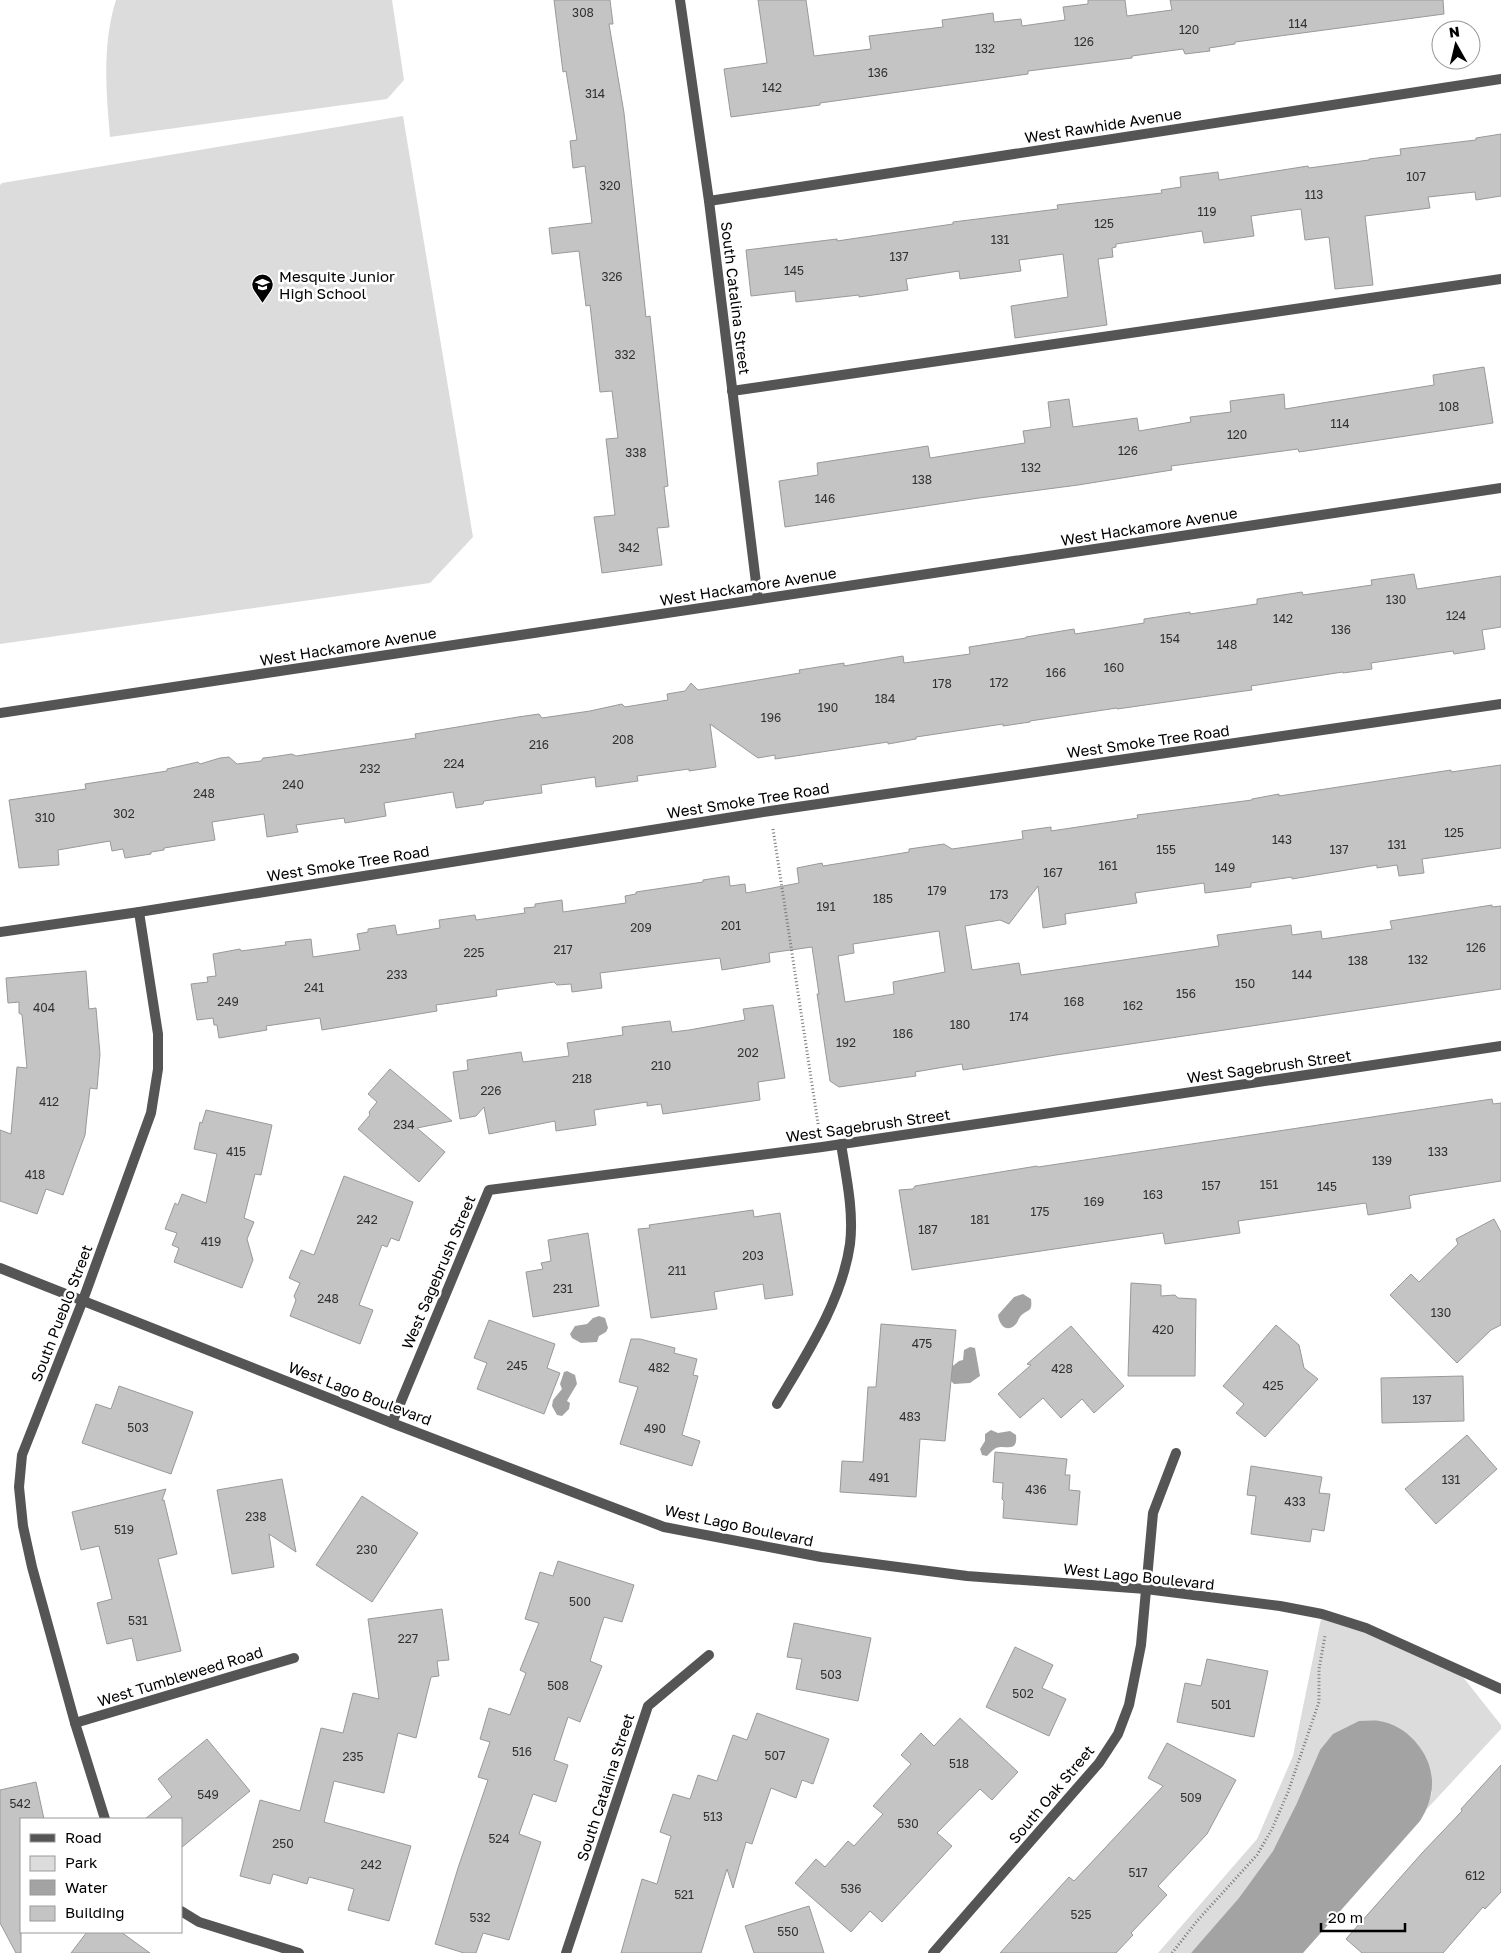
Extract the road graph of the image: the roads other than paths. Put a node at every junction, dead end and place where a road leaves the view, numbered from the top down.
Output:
1 (680, 0) edge
2 (1501, 79) edge
3 (709, 201) junction
4 (1501, 279) edge
5 (732, 391) junction
6 (1501, 488) edge
7 (758, 599) junction
8 (1501, 704) edge
9 (0, 713) edge
10 (138, 912) junction
11 (0, 932) edge
12 (1501, 1046) edge
13 (841, 1144) junction
14 (0, 1268) edge
15 (83, 1300) junction
16 (777, 1404) dead end
17 (392, 1423) junction
18 (1176, 1453) dead end
19 (1146, 1589) junction
20 (709, 1655) dead end
21 (294, 1658) dead end
22 (1501, 1689) edge
23 (75, 1723) junction
24 (106, 1818) edge
25 (182, 1912) edge
26 (299, 1953) edge
27 (566, 1953) edge
28 (933, 1953) edge

1 - 3 street, South Catalina Street
2 - 3 street, West Rawhide Avenue
3 - 5 street, South Catalina Street
4 - 5 street
5 - 7 street, South Catalina Street
6 - 7 street, West Hackamore Avenue
7 - 9 street, West Hackamore Avenue
8 - 10 street, West Smoke Tree Road
10 - 11 street, West Smoke Tree Road
10 - 15 street, South Pueblo Street
12 - 13 street, West Sagebrush Street
13 - 16 street
13 - 17 street, West Sagebrush Street
14 - 15 street, West Lago Boulevard
15 - 17 street, West Lago Boulevard
15 - 23 street, South Pueblo Street
17 - 19 street, West Lago Boulevard
18 - 19 street, South Oak Street
19 - 22 street, West Lago Boulevard
19 - 28 street, South Oak Street
20 - 27 street, South Catalina Street
21 - 23 street, West Tumbleweed Road
23 - 24 street, South Pueblo Street
25 - 26 street

